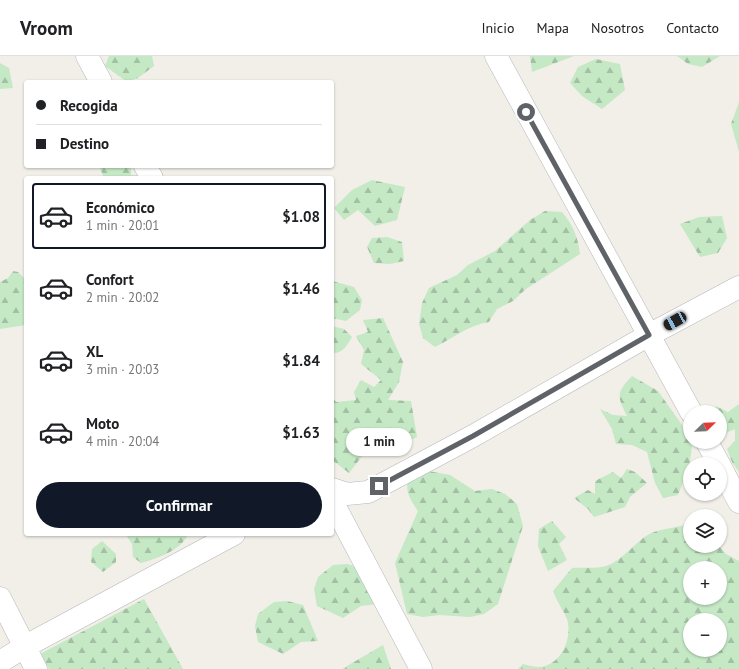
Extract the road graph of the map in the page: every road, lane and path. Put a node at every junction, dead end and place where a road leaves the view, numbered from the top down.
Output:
1 (87, 56) edge
2 (496, 56) edge
3 (100, 80) edge
4 (739, 287) edge
5 (649, 335) junction
6 (686, 405) edge
7 (727, 480) edge
8 (334, 490) edge
9 (739, 502) edge
10 (334, 505) edge
11 (230, 536) edge
12 (0, 598) edge
13 (24, 647) junction
14 (0, 662) edge
15 (36, 669) edge
16 (421, 669) edge

1 - 3 street
2 - 5 street
4 - 5 street
5 - 6 street
5 - 8 street
7 - 9 street
10 - 16 street
11 - 13 street
12 - 13 street
13 - 14 street
13 - 15 street

